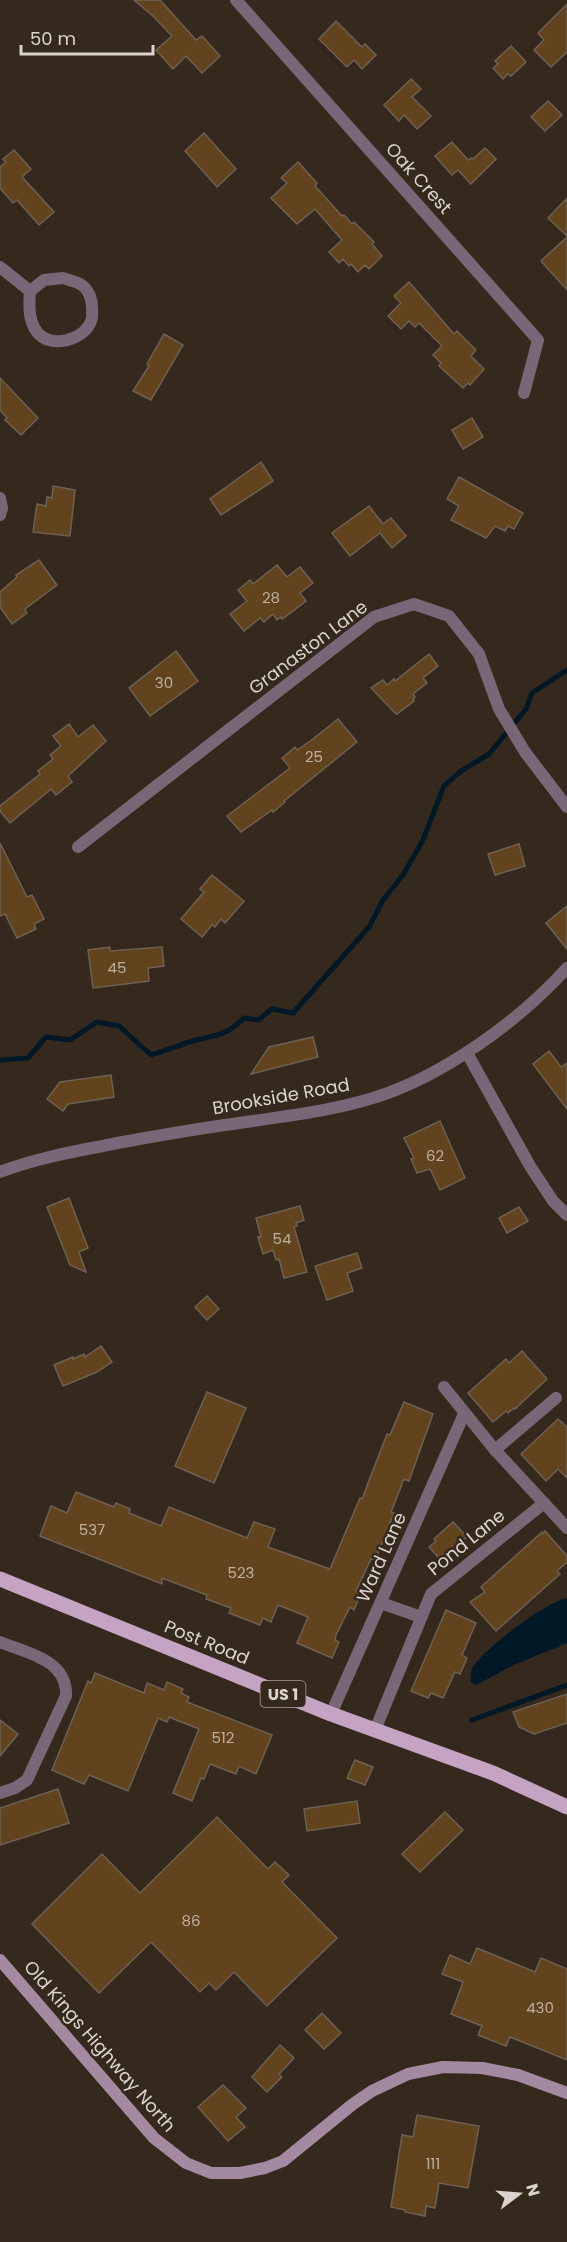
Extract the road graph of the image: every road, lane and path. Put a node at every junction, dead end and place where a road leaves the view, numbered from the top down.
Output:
1 (236, 0) edge
2 (0, 267) edge
3 (30, 291) junction
4 (524, 393) dead end
5 (0, 498) edge
6 (0, 515) edge
7 (567, 807) edge
8 (78, 847) dead end
9 (567, 968) edge
10 (466, 1053) junction
11 (0, 1172) edge
12 (567, 1215) edge
13 (444, 1387) dead end
14 (556, 1398) dead end
15 (464, 1414) junction
16 (495, 1450) junction
17 (544, 1503) junction
18 (567, 1528) edge
19 (0, 1579) edge
20 (381, 1603) junction
21 (421, 1617) junction
22 (0, 1642) edge
23 (332, 1714) junction
24 (375, 1730) junction
25 (0, 1793) edge
26 (567, 1807) edge
27 (0, 1960) edge
28 (567, 2093) edge

1 - 4 street, Oak Crest
2 - 3 street
3 - 3 street
5 - 6 street
7 - 8 street, Granaston Lane
9 - 10 street, Brookside Road
10 - 11 street, Brookside Road
10 - 12 street
13 - 15 street
14 - 16 street
15 - 16 street
15 - 20 street, Ward Lane
16 - 17 street
17 - 18 street
17 - 21 street, Pond Lane
19 - 23 main road, Post Road / US 1
20 - 21 street
20 - 23 street, Ward Lane
21 - 24 street, Pond Lane
22 - 25 street
23 - 24 main road, Post Road / US 1
24 - 26 main road, Post Road / US 1
27 - 28 street, Old Kings Highway North

